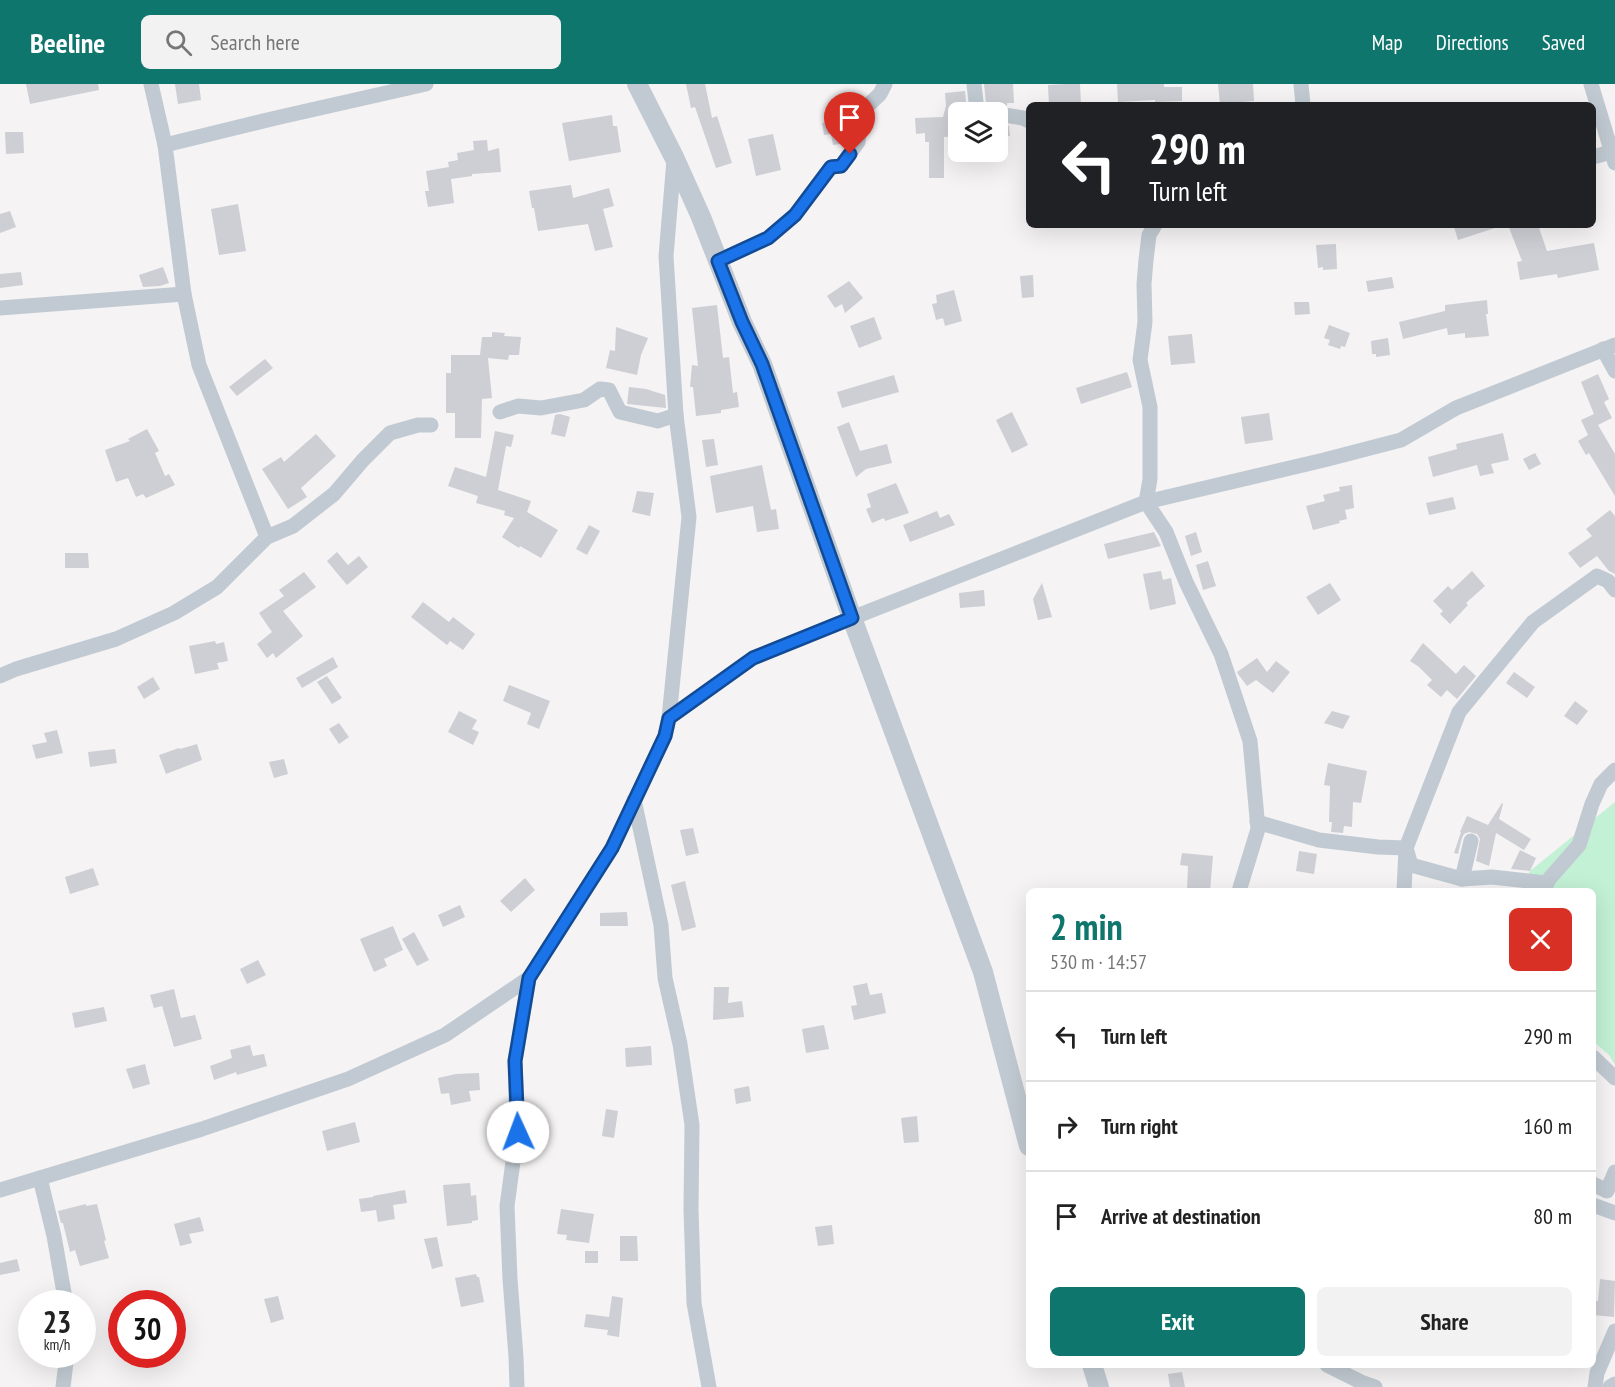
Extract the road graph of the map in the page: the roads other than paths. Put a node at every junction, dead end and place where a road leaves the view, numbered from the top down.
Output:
1 (152, 84) edge
2 (426, 84) edge
3 (637, 84) edge
4 (885, 84) edge
5 (974, 84) edge
6 (1301, 84) edge
7 (1591, 84) edge
8 (976, 102) edge
9 (1303, 102) edge
10 (1008, 116) edge
11 (1026, 120) edge
12 (165, 145) junction
13 (674, 157) junction
14 (1596, 157) edge
15 (1613, 158) edge
16 (1153, 228) edge
17 (718, 261) junction
18 (184, 294) junction
19 (0, 308) edge
20 (1609, 347) edge
21 (1615, 371) edge
22 (500, 412) dead end
23 (676, 415) junction
24 (431, 424) dead end
25 (1146, 502) junction
26 (267, 537) junction
27 (1615, 590) edge
28 (852, 618) junction
29 (0, 676) edge
30 (669, 718) junction
31 (1615, 770) edge
32 (634, 800) junction
33 (1257, 822) junction
34 (1471, 841) dead end
35 (1406, 848) junction
36 (1462, 879) junction
37 (1544, 887) edge
38 (1245, 888) edge
39 (1404, 888) edge
40 (529, 978) junction
41 (1596, 1060) edge
42 (1615, 1078) edge
43 (1026, 1135) edge
44 (1615, 1172) edge
45 (40, 1178) junction
46 (1596, 1186) edge
47 (0, 1190) edge
48 (1596, 1206) edge
49 (1615, 1213) edge
50 (64, 1290) edge
51 (1615, 1331) edge
52 (65, 1368) edge
53 (1093, 1368) edge
54 (1333, 1368) edge
55 (1615, 1384) edge
56 (63, 1387) edge
57 (517, 1387) edge
58 (709, 1387) edge
59 (1099, 1387) edge
60 (1375, 1387) edge
61 (1595, 1387) edge
62 (1610, 1387) edge

1 - 12 street
2 - 12 street
3 - 13 street
4 - 17 street
5 - 8 street
6 - 9 street
7 - 15 street
10 - 11 street
12 - 18 street
13 - 17 street
13 - 23 street
14 - 15 street
16 - 25 street
17 - 28 street
18 - 19 street
18 - 26 street
20 - 21 street
20 - 25 street
22 - 23 street
23 - 30 street
24 - 26 street
25 - 28 street
25 - 33 street
26 - 29 street
27 - 35 street
28 - 30 street
28 - 43 street
30 - 32 street
31 - 37 street
32 - 40 street
32 - 58 street
33 - 35 street
33 - 38 street
34 - 36 street
35 - 36 street
35 - 39 street
36 - 37 street
40 - 45 street
40 - 57 street
41 - 42 street
44 - 46 street
45 - 47 street
45 - 50 street
48 - 49 street
51 - 61 street
52 - 56 street
53 - 59 street
54 - 60 street
55 - 62 street

